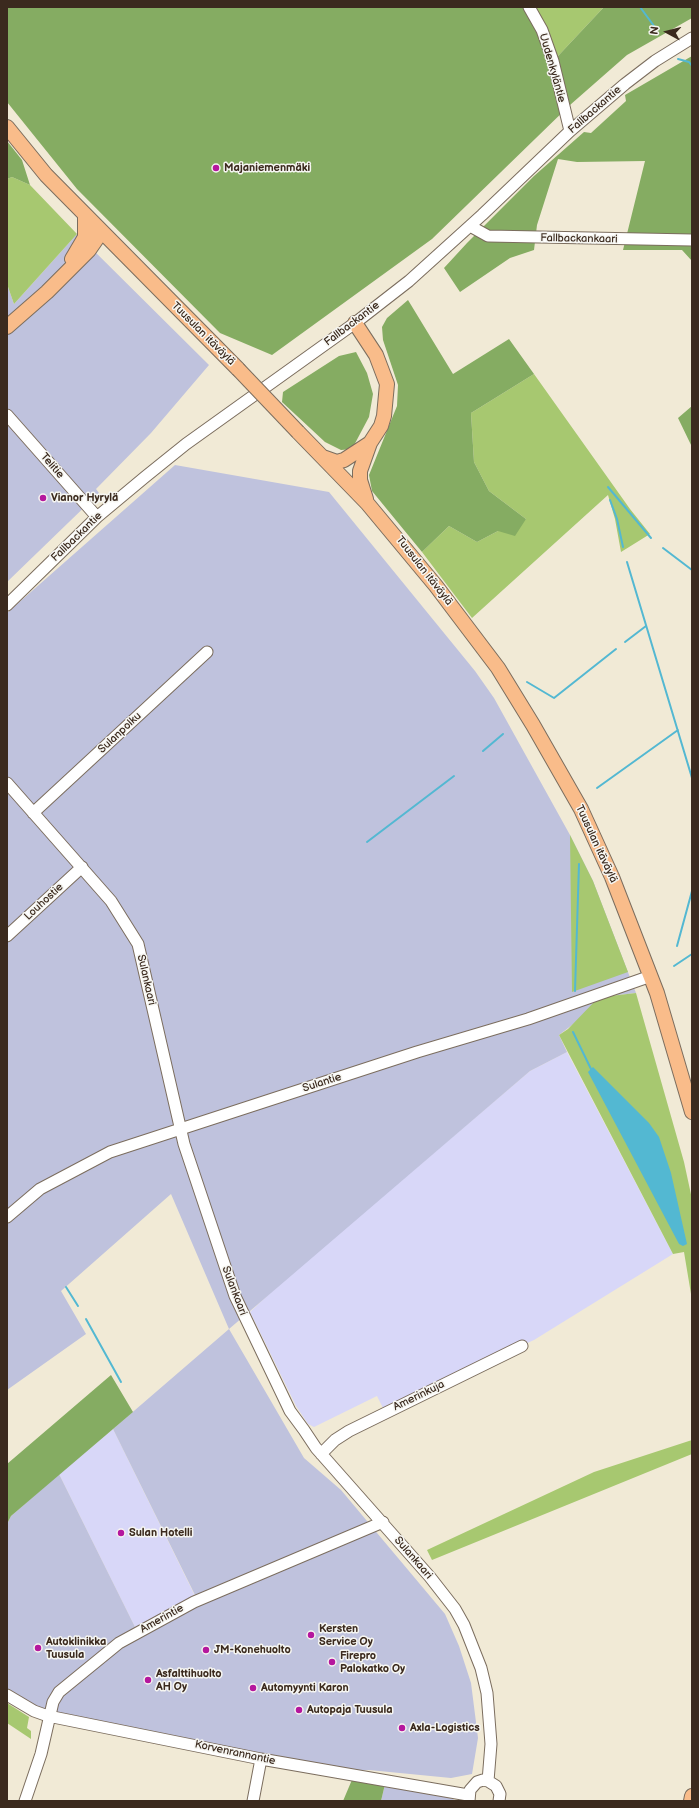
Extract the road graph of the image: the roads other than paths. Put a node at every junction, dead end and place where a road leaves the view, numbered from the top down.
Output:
1 (529, 7) edge
2 (692, 38) edge
3 (7, 127) edge
4 (570, 131) junction
5 (85, 216) junction
6 (470, 226) junction
7 (98, 229) junction
8 (692, 240) edge
9 (121, 252) junction
10 (34, 304) junction
11 (355, 323) junction
12 (7, 327) edge
13 (7, 415) edge
14 (370, 443) junction
15 (322, 457) junction
16 (367, 503) junction
17 (97, 517) junction
18 (7, 605) edge
19 (207, 652) dead end
20 (7, 783) edge
21 (33, 813) junction
22 (82, 867) junction
23 (7, 936) edge
24 (651, 976) junction
25 (692, 1112) edge
26 (182, 1128) junction
27 (7, 1217) edge
28 (522, 1346) dead end
29 (321, 1454) junction
30 (383, 1522) junction
31 (7, 1695) edge
32 (48, 1716) junction
33 (261, 1760) junction
34 (488, 1781) junction
35 (692, 1796) edge
36 (469, 1798) edge
37 (502, 1800) edge
38 (25, 1801) edge
39 (253, 1801) edge
40 (691, 1801) edge

1 - 4 street, Uudenkyläntie
2 - 4 street, Fallbackantie
3 - 5 main road, Tuusulan itäväylä
4 - 6 street, Fallbackantie
5 - 7 main road, Tuusulan itäväylä
5 - 10 main road
6 - 8 street, Fallbackankaari
6 - 11 street, Fallbackantie
7 - 9 main road, Tuusulan itäväylä
7 - 10 main road
9 - 10 main road
9 - 15 main road, Tuusulan itäväylä, bridge
10 - 12 main road
11 - 14 main road
11 - 17 street, Fallbackantie
13 - 17 street, Telitie
14 - 15 main road
14 - 16 main road
15 - 16 main road, Tuusulan itäväylä
16 - 24 main road, Tuusulan itäväylä
17 - 18 street, Fallbackantie
19 - 21 street, Sulanpolku
20 - 21 street, Sulankaari
21 - 22 street, Sulankaari
22 - 23 street, Louhostie
22 - 26 street, Sulankaari
24 - 25 main road, Tuusulan itäväylä
24 - 26 street, Sulantie
26 - 27 street, Sulantie
26 - 29 street, Sulankaari
28 - 29 street, Amerinkuja
29 - 30 street, Sulankaari
30 - 32 street, Amerintie
30 - 34 street, Sulankaari
31 - 32 street, Korvenrannantie
32 - 33 street, Korvenrannantie
32 - 38 street, Amerintie
33 - 36 street, Korvenrannantie
33 - 39 street
34 - 36 street
34 - 37 street
35 - 40 main road

